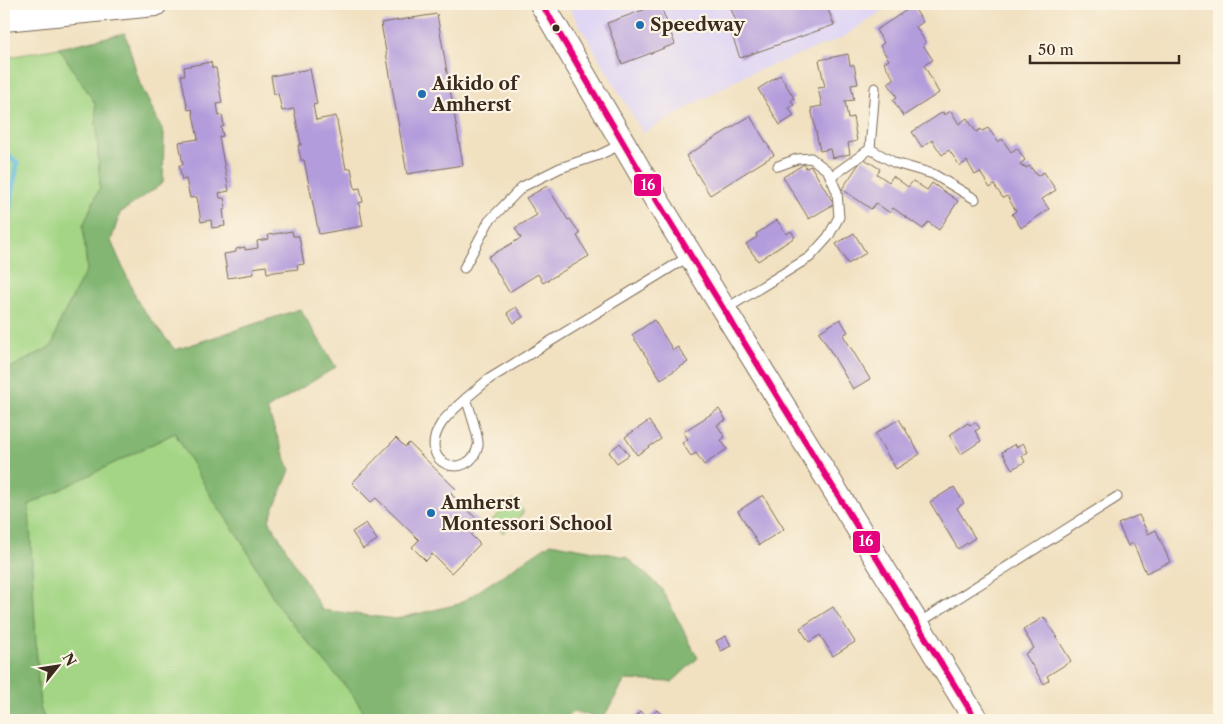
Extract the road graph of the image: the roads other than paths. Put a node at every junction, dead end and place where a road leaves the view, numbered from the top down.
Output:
1 (155, 4) edge
2 (542, 4) edge
3 (105, 6) edge
4 (4, 19) edge
5 (875, 88) dead end
6 (624, 144) junction
7 (870, 149) junction
8 (778, 166) dead end
9 (830, 176) junction
10 (975, 199) dead end
11 (691, 255) junction
12 (464, 268) dead end
13 (724, 310) junction
14 (466, 398) junction
15 (1117, 498) dead end
16 (917, 624) junction
17 (976, 720) edge

1 - 3 street
2 - 6 street
3 - 4 street
5 - 7 lane
6 - 11 street
6 - 12 lane
7 - 9 lane
7 - 10 lane
8 - 9 lane
9 - 13 lane
11 - 13 street
11 - 14 lane
13 - 16 street
14 - 14 lane
15 - 16 lane
16 - 17 street

